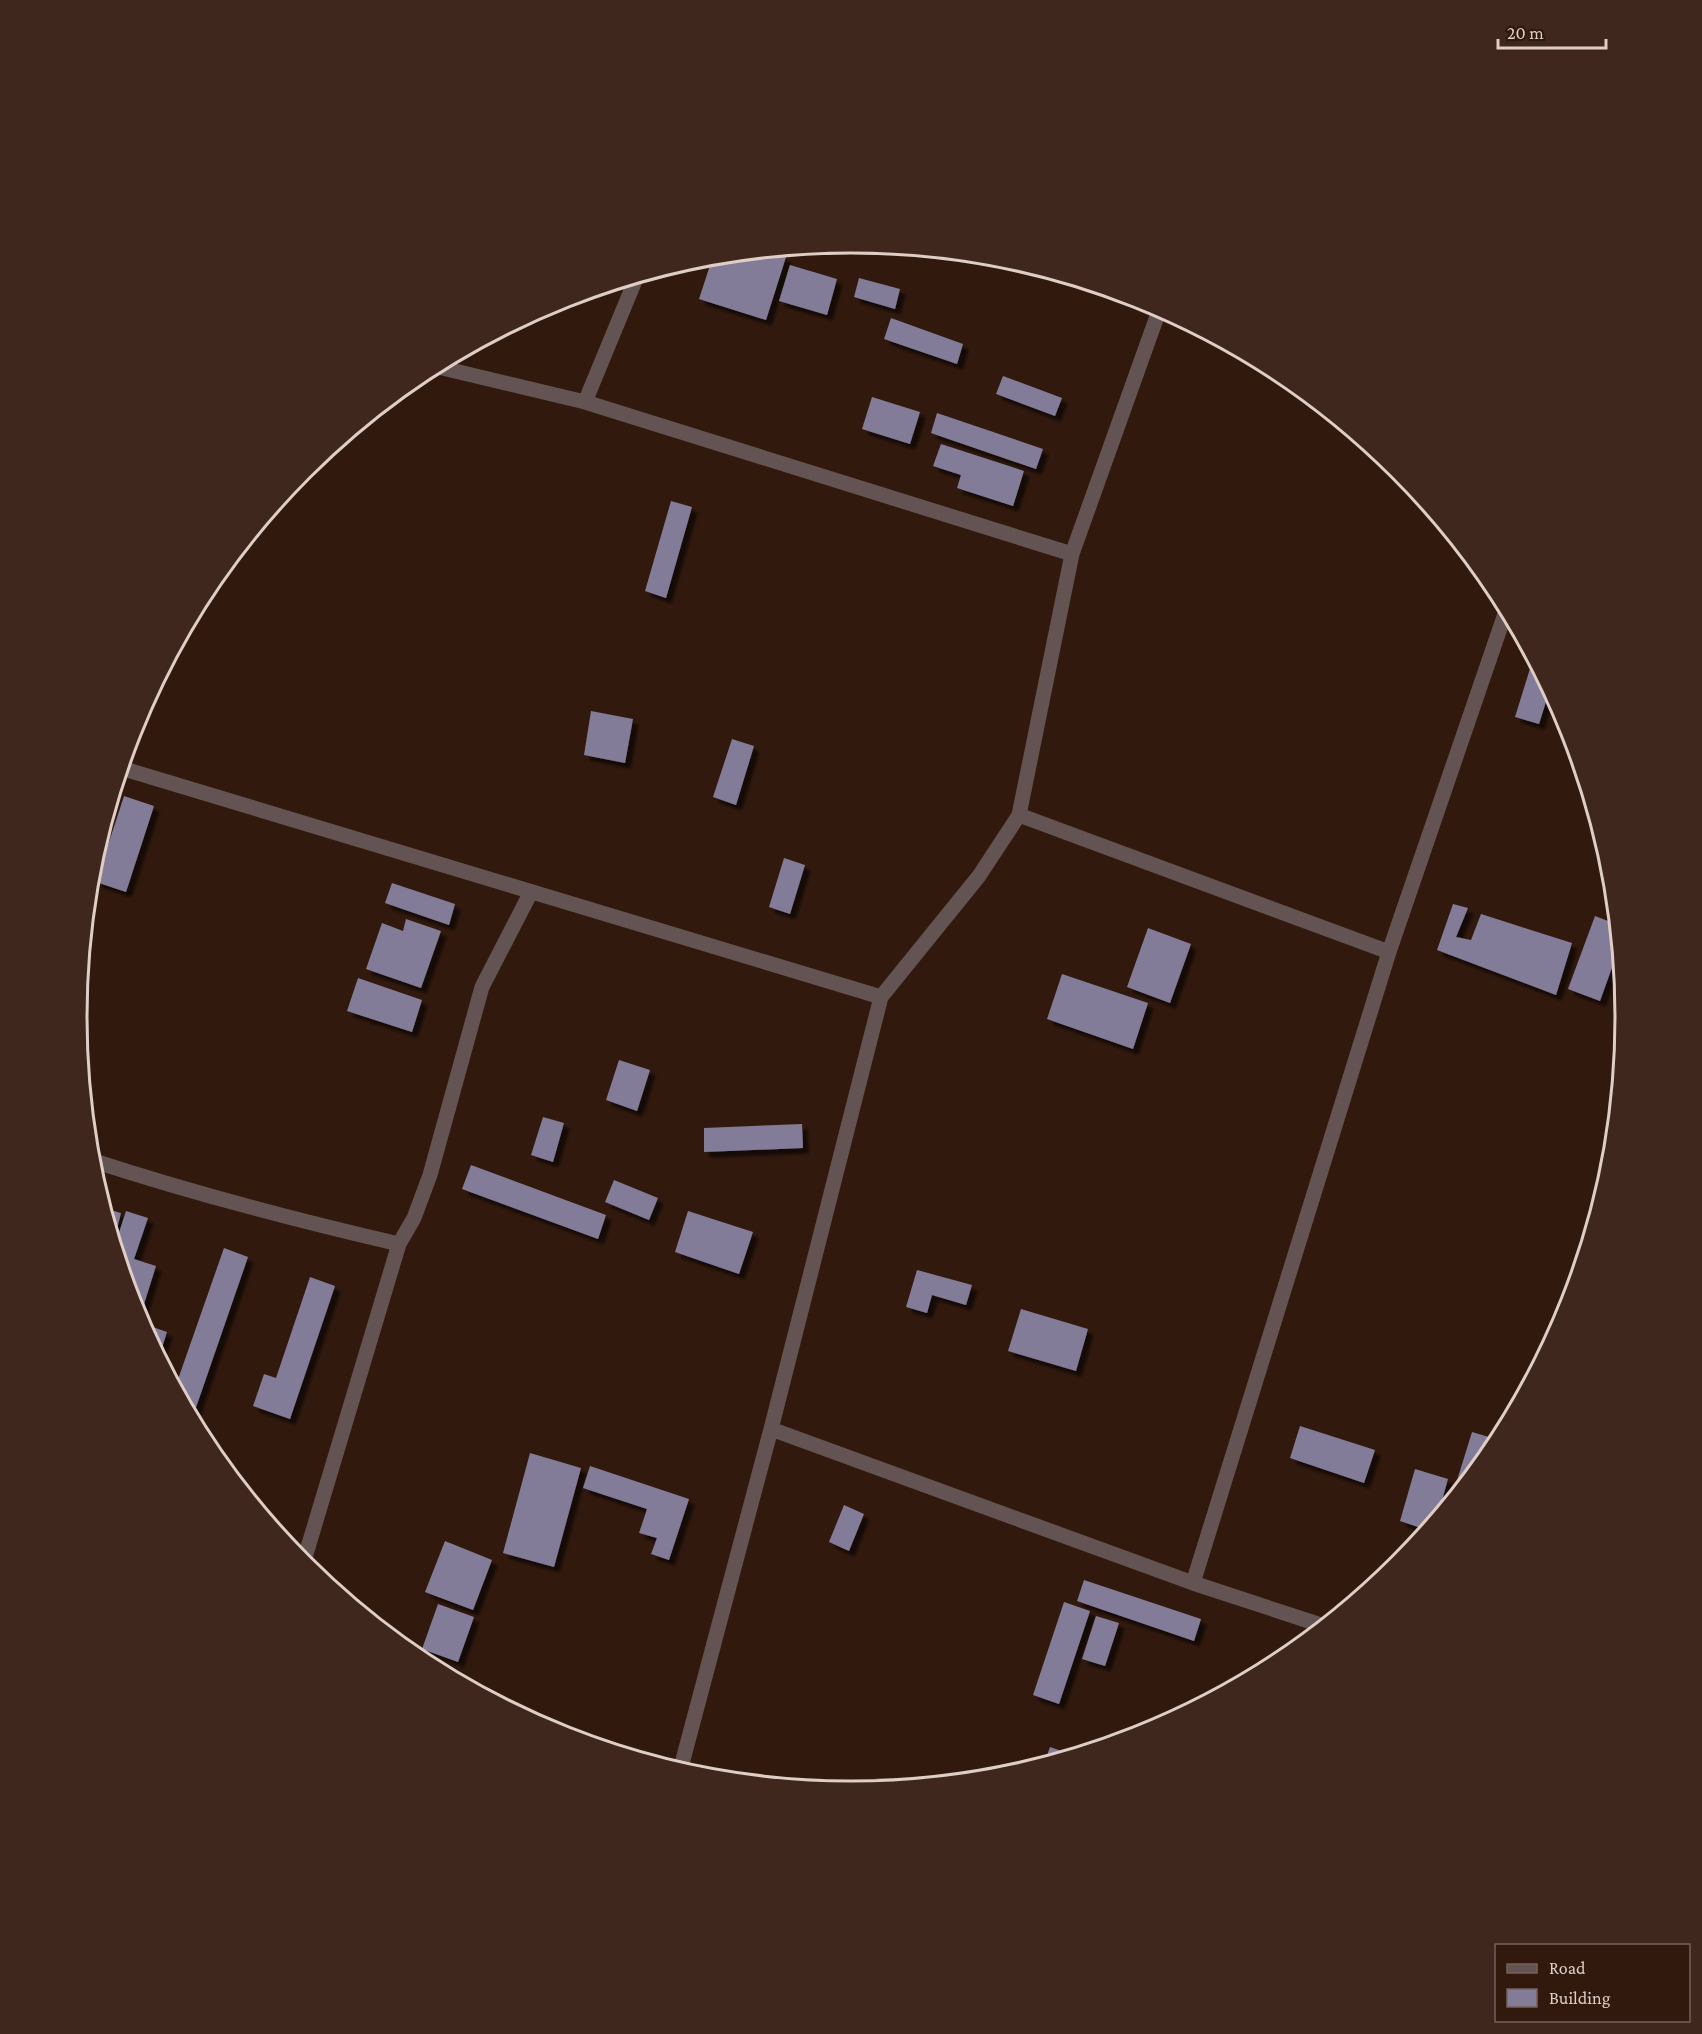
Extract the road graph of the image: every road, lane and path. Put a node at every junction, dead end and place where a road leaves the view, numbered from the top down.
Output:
1 (633, 285) edge
2 (1157, 317) edge
3 (447, 369) edge
4 (585, 402) junction
5 (1072, 554) junction
6 (1503, 620) edge
7 (128, 770) edge
8 (1019, 815) junction
9 (531, 892) junction
10 (1389, 952) junction
11 (881, 997) junction
12 (102, 1164) edge
13 (399, 1244) junction
14 (771, 1429) junction
15 (307, 1552) edge
16 (1193, 1583) junction
17 (1316, 1623) edge
18 (682, 1762) edge

1 - 4 street
2 - 5 street
3 - 4 street
4 - 5 street
5 - 8 street
6 - 10 street
7 - 9 street
8 - 10 street
8 - 11 street
9 - 11 street
9 - 13 street
10 - 16 street
11 - 14 street
12 - 13 street
13 - 15 street
14 - 16 street
14 - 18 street
16 - 17 street

